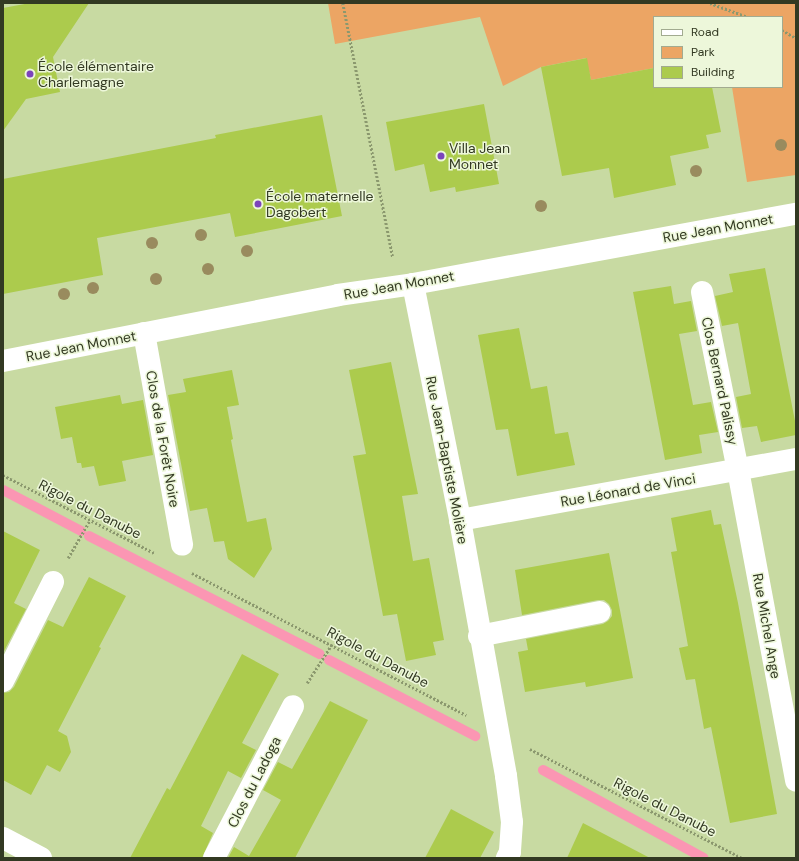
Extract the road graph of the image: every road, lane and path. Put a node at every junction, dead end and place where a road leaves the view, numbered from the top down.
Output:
1 (343, 3) edge
2 (710, 3) edge
3 (745, 16) edge
4 (783, 31) edge
5 (796, 38) edge
6 (796, 214) edge
7 (393, 257) dead end
8 (413, 284) junction
9 (702, 292) dead end
10 (144, 333) junction
11 (3, 361) edge
12 (796, 459) edge
13 (738, 470) junction
14 (3, 475) edge
15 (90, 520) junction
16 (460, 520) junction
17 (182, 545) dead end
18 (161, 557) dead end
19 (189, 571) dead end
20 (53, 582) joint
21 (600, 612) dead end
22 (479, 636) junction
23 (332, 644) junction
24 (3, 681) edge
25 (293, 706) joint
26 (499, 733) junction
27 (796, 781) edge
28 (3, 838) edge
29 (42, 858) edge
30 (214, 858) edge
31 (507, 858) edge
32 (742, 858) edge

1 - 7 path
2 - 3 path
4 - 5 path
6 - 8 street, Rue Jean Monnet
8 - 10 street, Rue Jean Monnet
8 - 16 street, Rue Jean-Baptiste Molière
9 - 13 street, Clos Bernard Palissy
10 - 11 street, Rue Jean Monnet
10 - 17 street, Clos de la Forêt Noire
12 - 13 street, Rue Léonard de Vinci
13 - 16 street, Rue Léonard de Vinci
13 - 27 street, Rue Michel Ange
14 - 15 path, Rigole du Danube
15 - 18 path, Rigole du Danube
15 - 20 path
16 - 22 street, Rue Jean-Baptiste Molière
19 - 23 path, Rigole du Danube
20 - 24 street
21 - 22 street
22 - 26 street, Rue Jean-Baptiste Molière
23 - 25 path
23 - 26 path, Rigole du Danube
25 - 30 street, Clos du Ladoga
26 - 31 street, Rue Jean-Baptiste Molière
26 - 32 path, Rigole du Danube
28 - 29 street

